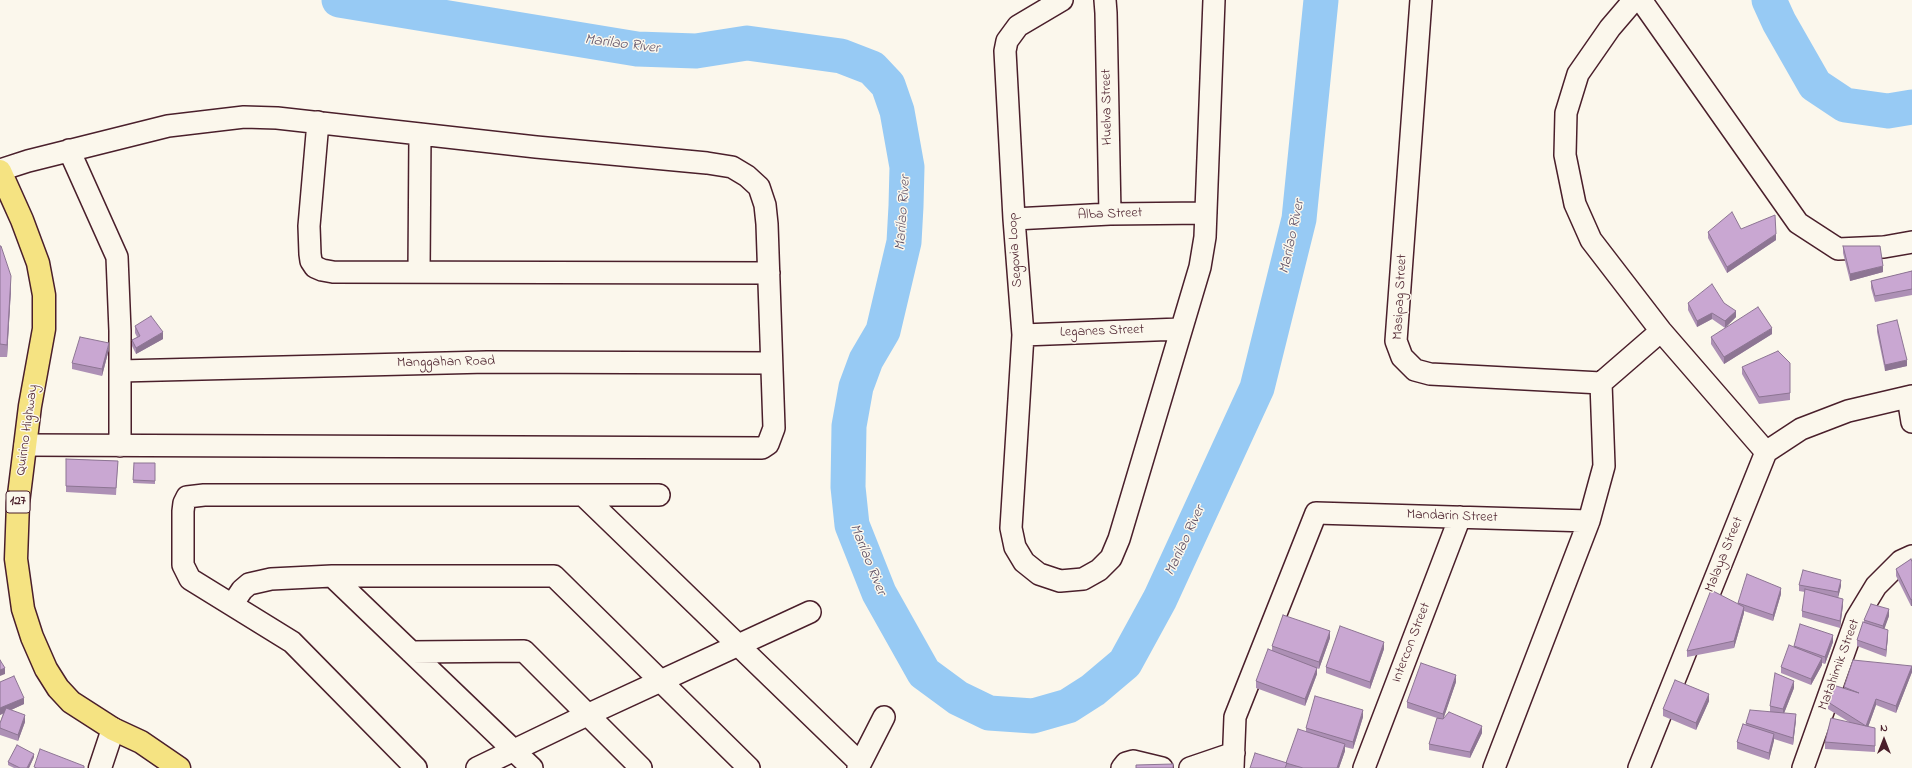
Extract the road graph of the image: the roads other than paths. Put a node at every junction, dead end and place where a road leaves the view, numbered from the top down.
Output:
1 (1062, 0) edge
2 (1105, 0) edge
3 (1214, 0) edge
4 (1421, 0) edge
5 (1634, 0) edge
6 (1641, 0) edge
7 (318, 122) junction
8 (420, 134) junction
9 (70, 150) junction
10 (0, 170) edge
11 (1206, 213) junction
12 (1110, 214) junction
13 (1014, 219) junction
14 (1912, 242) edge
15 (420, 272) junction
16 (769, 273) junction
17 (1180, 329) junction
18 (1661, 331) junction
19 (1023, 335) junction
20 (771, 363) junction
21 (120, 371) junction
22 (1601, 383) junction
23 (1910, 396) edge
24 (1912, 422) edge
25 (25, 445) junction
26 (120, 446) junction
27 (1766, 452) junction
28 (584, 496) junction
29 (659, 496) dead end
30 (1460, 517) junction
31 (1589, 521) junction
32 (1912, 556) edge
33 (332, 576) junction
34 (232, 605) junction
35 (810, 612) dead end
36 (738, 645) junction
37 (411, 652) junction
38 (660, 681) junction
39 (587, 715) junction
40 (884, 717) dead end
41 (113, 729) junction
42 (513, 750) junction
43 (1234, 761) edge
44 (859, 766) edge
45 (100, 768) edge
46 (179, 768) edge
47 (416, 768) edge
48 (477, 768) edge
49 (532, 768) edge
50 (640, 768) edge
51 (749, 768) edge
52 (1122, 768) edge
53 (1162, 768) edge
54 (1190, 768) edge
55 (1364, 768) edge
56 (1494, 768) edge
57 (1639, 768) edge
58 (1802, 768) edge

1 - 13 street, Segovia Loop
2 - 12 street, Huelva Street
3 - 11 street
4 - 22 street, Masipag Street
5 - 18 street
6 - 14 street
7 - 8 street
7 - 9 street
7 - 15 street
8 - 15 street
8 - 16 street
9 - 10 street
9 - 21 street
10 - 25 main road, Quirino Highway / 127
11 - 12 street, Alba Street
11 - 17 street
12 - 13 street, Alba Street
13 - 19 street, Segovia Loop
15 - 16 street
16 - 20 street
17 - 19 street, Leganes Street
17 - 19 street, Segovia Loop
18 - 22 street
18 - 27 street
20 - 21 street, Manggahan Road
20 - 26 street
21 - 26 street
22 - 31 street
23 - 24 street
23 - 27 street
25 - 26 street
25 - 41 main road, Quirino Highway / 127
27 - 57 street, Malaya Street
28 - 29 street
28 - 34 street
28 - 36 street
30 - 31 street, Mandarin Street
30 - 43 street, Mandarin Street
30 - 55 street, Intercon Street
31 - 56 street
32 - 58 street, Matahimik Street
33 - 34 street
33 - 37 street
33 - 38 street
34 - 47 street
35 - 36 street
36 - 38 street
36 - 44 street
37 - 39 street
37 - 42 street
38 - 39 street
38 - 51 street
39 - 42 street
39 - 50 street
40 - 44 street
41 - 45 street
41 - 46 main road, Quirino Highway / 127
42 - 48 street
42 - 49 street
43 - 54 street
52 - 53 street

